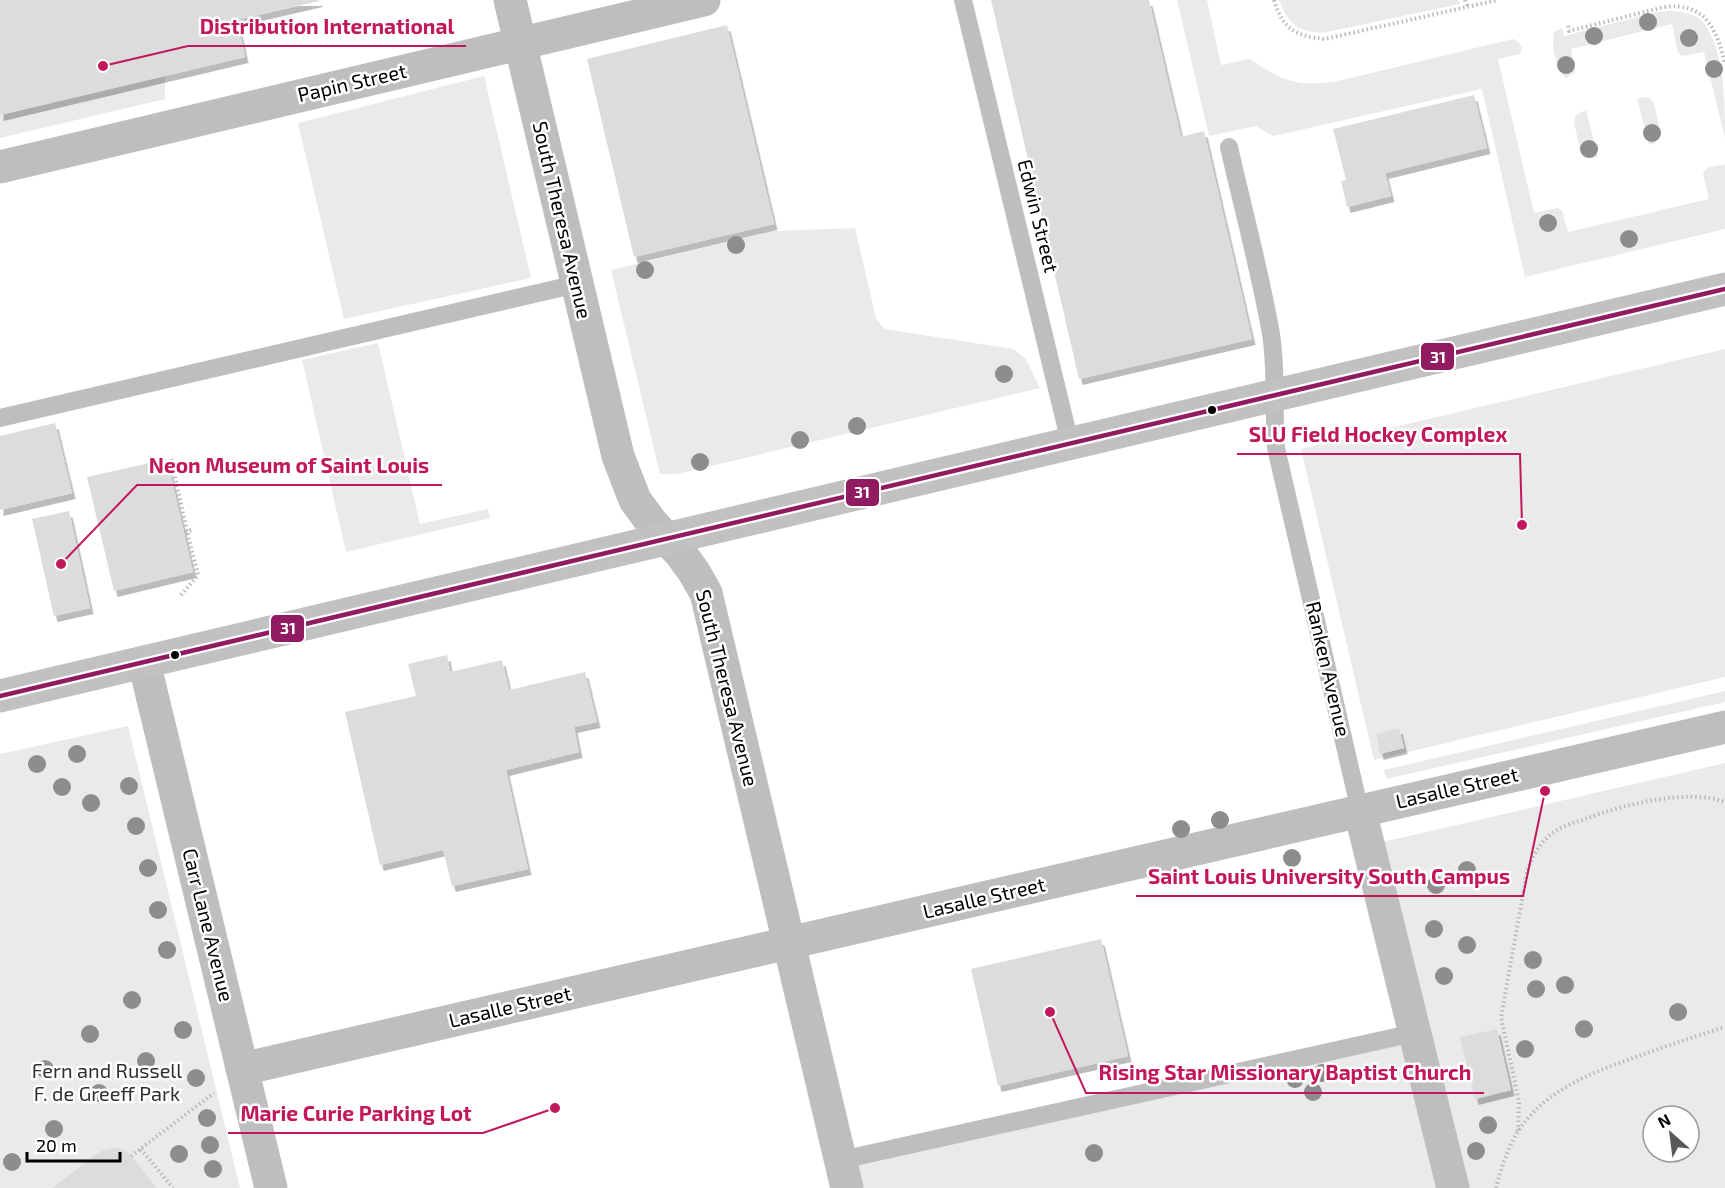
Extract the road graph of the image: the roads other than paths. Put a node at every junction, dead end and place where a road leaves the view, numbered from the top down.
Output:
1 (510, 0) edge
2 (704, 0) edge
3 (963, 0) edge
4 (520, 44) junction
5 (1229, 147) dead end
6 (0, 167) edge
7 (577, 284) junction
8 (1725, 289) edge
9 (1274, 395) junction
10 (0, 418) edge
11 (1070, 443) junction
12 (667, 538) junction
13 (144, 662) junction
14 (0, 696) edge
15 (1725, 727) edge
16 (1360, 811) junction
17 (789, 942) junction
18 (1414, 1033) junction
19 (242, 1069) junction
20 (844, 1174) edge
21 (271, 1188) edge
22 (1453, 1188) edge

1 - 4 street, South Theresa Avenue
2 - 4 street, Papin Street
3 - 11 lane, Edwin Street
4 - 6 street, Papin Street
4 - 7 street, South Theresa Avenue
5 - 9 lane, Ranken Avenue
7 - 10 lane
7 - 12 street, South Theresa Avenue
8 - 9 main road
9 - 11 main road
9 - 16 lane, Ranken Avenue
11 - 12 main road
12 - 13 main road
12 - 17 street, South Theresa Avenue
13 - 14 main road
13 - 19 street, Carr Lane Avenue
15 - 16 street, Lasalle Street
16 - 17 street, Lasalle Street
16 - 18 street, Ranken Avenue
17 - 19 street, Lasalle Street
17 - 20 street, South Theresa Avenue
18 - 20 lane
18 - 22 street, Ranken Avenue
19 - 21 street, Carr Lane Avenue

